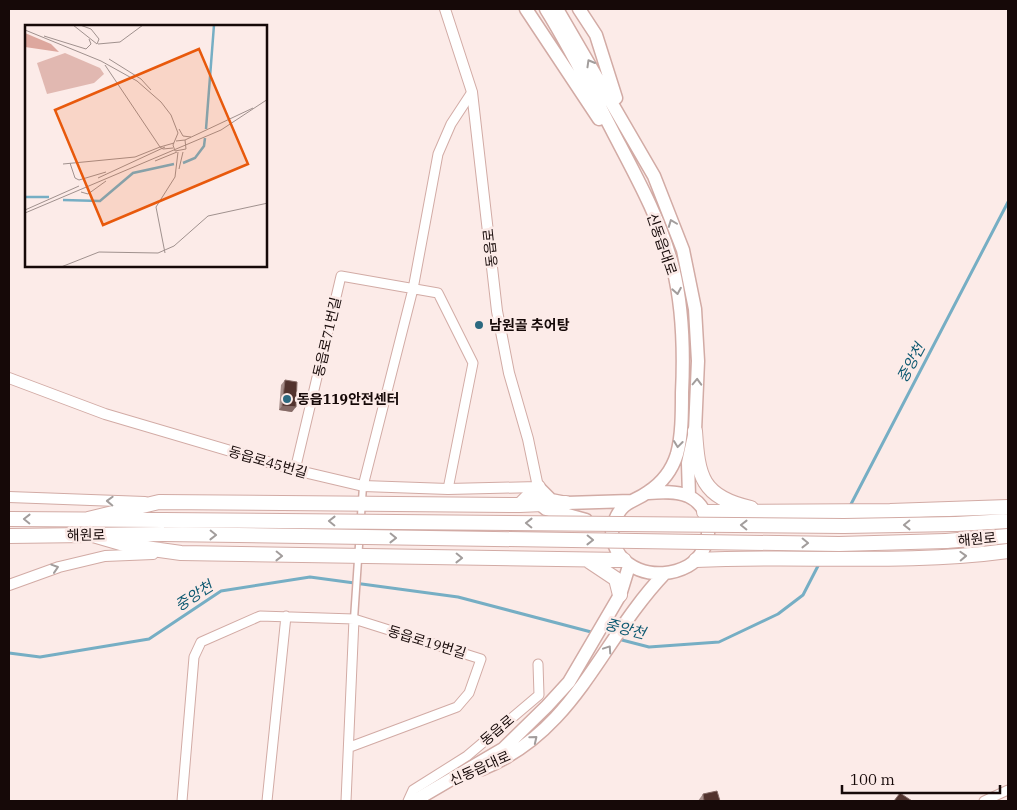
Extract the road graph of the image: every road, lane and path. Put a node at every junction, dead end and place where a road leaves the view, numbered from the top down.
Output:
1 (445, 9) edge
2 (526, 9) edge
3 (546, 9) edge
4 (557, 9) edge
5 (579, 9) edge
6 (472, 92) junction
7 (624, 122) junction
8 (628, 160) junction
9 (413, 289) junction
10 (9, 378) edge
11 (695, 431) junction
12 (295, 470) junction
13 (363, 486) junction
14 (538, 487) junction
15 (448, 489) junction
16 (648, 493) junction
17 (689, 496) junction
18 (9, 497) edge
19 (630, 501) junction
20 (159, 502) junction
21 (360, 503) junction
22 (566, 503) junction
23 (520, 505) junction
24 (541, 505) junction
25 (1008, 507) edge
26 (704, 512) junction
27 (774, 512) junction
28 (9, 518) edge
29 (88, 519) junction
30 (1008, 521) edge
31 (611, 529) junction
32 (93, 534) junction
33 (9, 536) edge
34 (1008, 536) edge
35 (1008, 551) edge
36 (181, 553) junction
37 (589, 560) junction
38 (696, 560) junction
39 (358, 561) junction
40 (626, 563) junction
41 (664, 573) junction
42 (9, 585) edge
43 (620, 595) junction
44 (286, 616) junction
45 (354, 616) junction
46 (538, 664) dead end
47 (350, 747) junction
48 (444, 784) junction
49 (1008, 790) edge
50 (182, 801) edge
51 (267, 801) edge
52 (346, 801) edge
53 (408, 801) edge
54 (414, 801) edge
55 (984, 801) edge

1 - 6 street, 동읍로
2 - 8 main road
3 - 8 main road, 신동읍대로
7 -> 4 main road, 신동읍대로
5 - 7 main road
6 - 9 street
6 - 14 street, 동읍로
11 -> 7 main road, 신동읍대로
8 -> 16 main road, 신동읍대로
9 - 12 street, 동읍로71번길
9 - 13 street
9 - 15 street, 동읍로71번길
10 - 12 street, 동읍로45번길
11 - 17 main road, 신동읍대로
11 - 27 highway
12 - 13 street, 동읍로45번길
13 - 15 street, 동읍로45번길
13 - 21 street
14 - 15 street, 동읍로45번길
14 - 22 main road
14 - 23 highway
14 - 24 main road
16 - 17 main road
16 - 19 main road
17 - 26 main road
20 -> 18 street
19 - 22 main road
19 - 31 main road
20 - 21 highway
20 - 29 highway
21 - 23 highway
21 - 39 street
22 - 24 highway
23 - 24 highway
24 - 31 main road
25 - 27 highway
26 - 27 highway
26 - 38 main road
29 -> 28 highway, 해원로
30 -> 29 highway, 해원로, bridge
31 - 40 main road
32 - 33 highway, 해원로
32 -> 34 highway, 해원로, bridge
32 - 36 highway
38 -> 35 highway
36 -> 39 highway
42 -> 36 street
39 -> 37 highway
37 - 40 highway
37 - 43 highway
38 - 41 main road
39 - 45 street
40 - 41 main road
40 - 43 main road, 신동읍대로
48 -> 41 main road, 신동읍대로
43 - 48 main road, 신동읍대로
44 - 45 street, 동읍로19번길
44 - 50 street, 동읍로19번길
44 - 51 street
45 - 47 street
45 - 47 street, 동읍로19번길
46 - 53 street, 동읍로
47 - 52 street
48 - 54 main road
49 - 55 street

